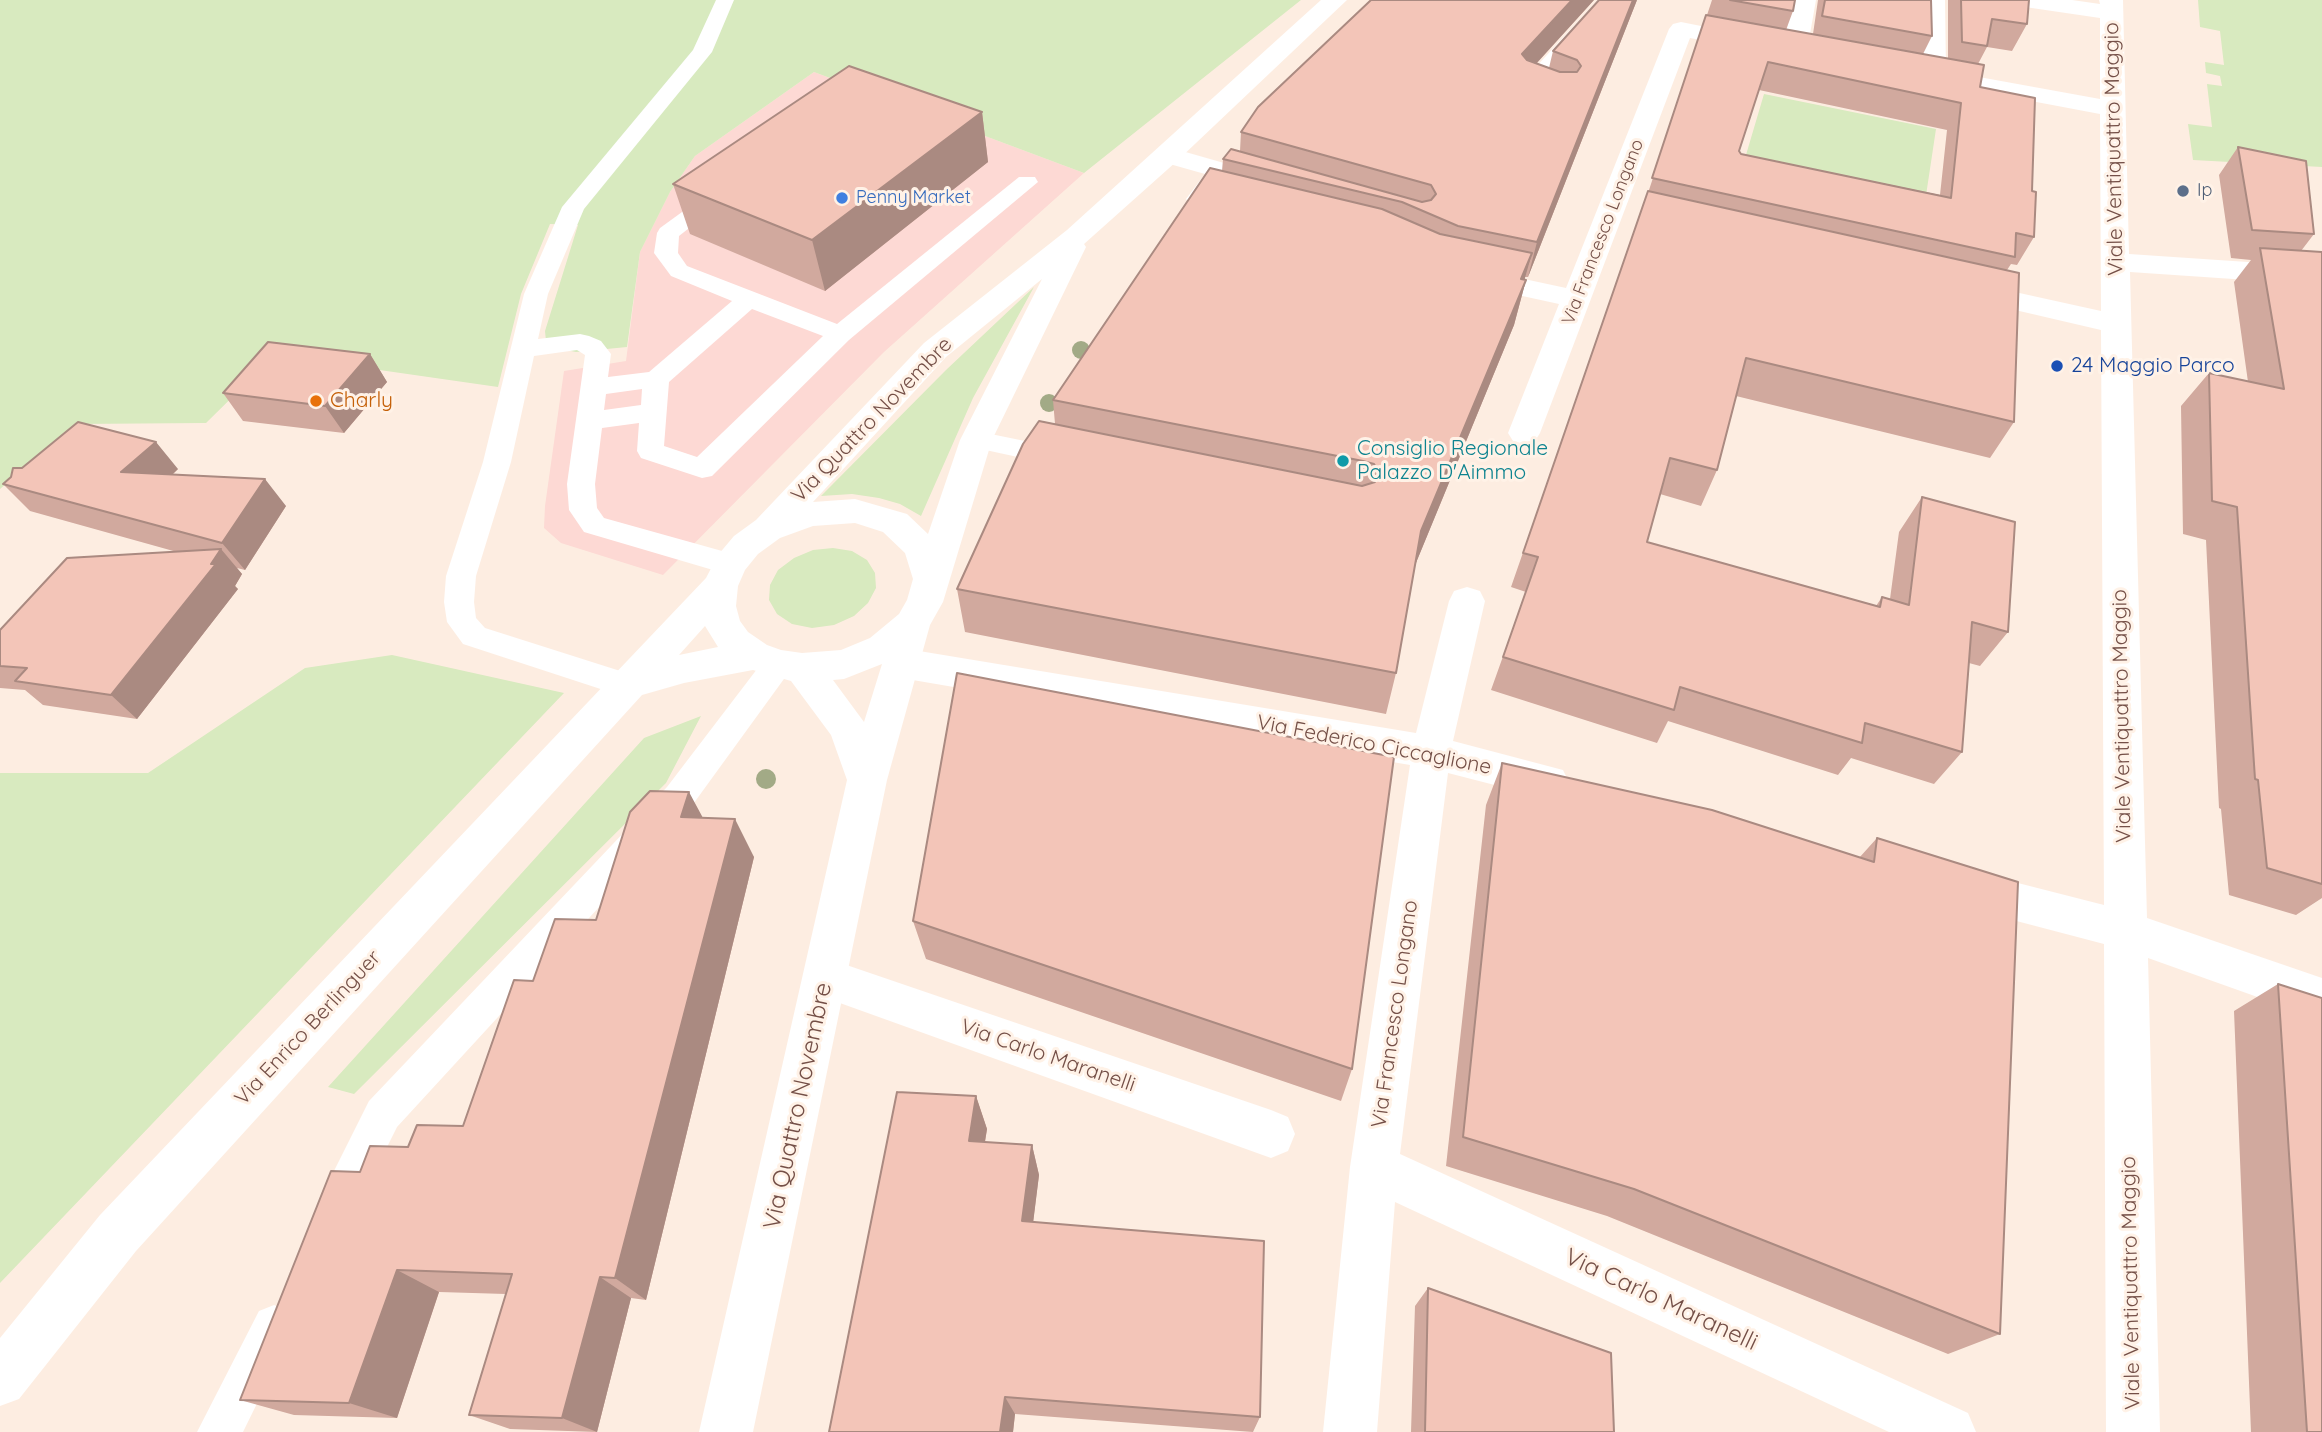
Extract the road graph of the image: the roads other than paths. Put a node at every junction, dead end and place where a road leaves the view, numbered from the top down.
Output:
1 (725, 0) edge
2 (1335, 0) edge
3 (1608, 0) edge
4 (1804, 0) edge
5 (1933, 0) edge
6 (2025, 0) edge
7 (2112, 7) edge
8 (1795, 51) junction
9 (1821, 55) edge
10 (1909, 72) edge
11 (1934, 76) junction
12 (1559, 100) edge
13 (2113, 109) junction
14 (1168, 155) junction
15 (1222, 171) junction
16 (1248, 179) edge
17 (741, 181) edge
18 (1027, 182) dead end
19 (1240, 209) edge
20 (1077, 236) junction
21 (2116, 262) junction
22 (1442, 270) edge
23 (2322, 276) edge
24 (1939, 284) edge
25 (749, 299) junction
26 (1577, 299) junction
27 (2117, 324) junction
28 (840, 334) junction
29 (526, 349) junction
30 (656, 379) junction
31 (593, 387) junction
32 (653, 412) junction
33 (590, 420) junction
34 (1524, 433) dead end
35 (976, 440) junction
36 (1084, 462) edge
37 (768, 529) junction
38 (724, 575) junction
39 (930, 579) junction
40 (1467, 601) dead end
41 (912, 624) junction
42 (778, 662) junction
43 (901, 663) junction
44 (625, 685) junction
45 (1431, 752) junction
46 (867, 780) junction
47 (1578, 789) edge
48 (1939, 882) edge
49 (2126, 930) junction
50 (826, 978) junction
51 (2322, 999) edge
52 (1271, 1134) dead end
53 (1374, 1167) junction
54 (320, 1237) edge
55 (289, 1298) edge
56 (0, 1380) edge
57 (219, 1432) edge
58 (726, 1432) edge
59 (1350, 1432) edge
60 (1949, 1432) edge
61 (2133, 1432) edge

1 - 29 lane
2 - 14 street, Via Quattro Novembre
3 - 12 lane
4 - 8 street
5 - 11 street
6 - 7 street
7 - 13 street, Viale Ventiquattro Maggio
8 - 9 street
8 - 26 street, Via Francesco Longano
10 - 11 street
11 - 13 street
13 - 21 street, Viale Ventiquattro Maggio
14 - 15 street
14 - 20 street, Via Quattro Novembre
15 - 16 lane
15 - 19 street
17 - 25 lane
18 - 28 lane
20 - 35 street, Via Quattro Novembre
20 - 37 street, Via Quattro Novembre
21 - 23 street
21 - 27 street, Viale Ventiquattro Maggio
22 - 26 street
24 - 27 street
25 - 28 lane
25 - 30 lane
26 - 34 street, Via Francesco Longano
27 - 49 street, Viale Ventiquattro Maggio
28 - 32 lane
29 - 31 lane
29 - 44 lane
30 - 31 lane
30 - 32 lane
31 - 33 lane
32 - 33 lane
33 - 38 lane
35 - 36 lane
35 - 39 street, Via Quattro Novembre
37 - 38 street
37 - 39 street
38 - 42 street
38 - 44 street, Via Enrico Berlinguer
39 - 41 street
40 - 45 street, Via Francesco Longano
41 - 42 street
41 - 43 street, Via Quattro Novembre
42 - 44 street
42 - 46 street
42 - 54 lane
43 - 45 street, Via Federico Ciccaglione
43 - 46 street, Via Quattro Novembre
44 - 56 street, Via Enrico Berlinguer
45 - 47 street, Via Federico Ciccaglione
45 - 53 street, Via Francesco Longano
46 - 50 street, Via Quattro Novembre
48 - 49 street
49 - 51 street
49 - 61 street, Viale Ventiquattro Maggio
50 - 52 street, Via Carlo Maranelli
50 - 58 street, Via Quattro Novembre
53 - 59 street, Via Francesco Longano
53 - 60 street, Via Carlo Maranelli
55 - 57 lane

